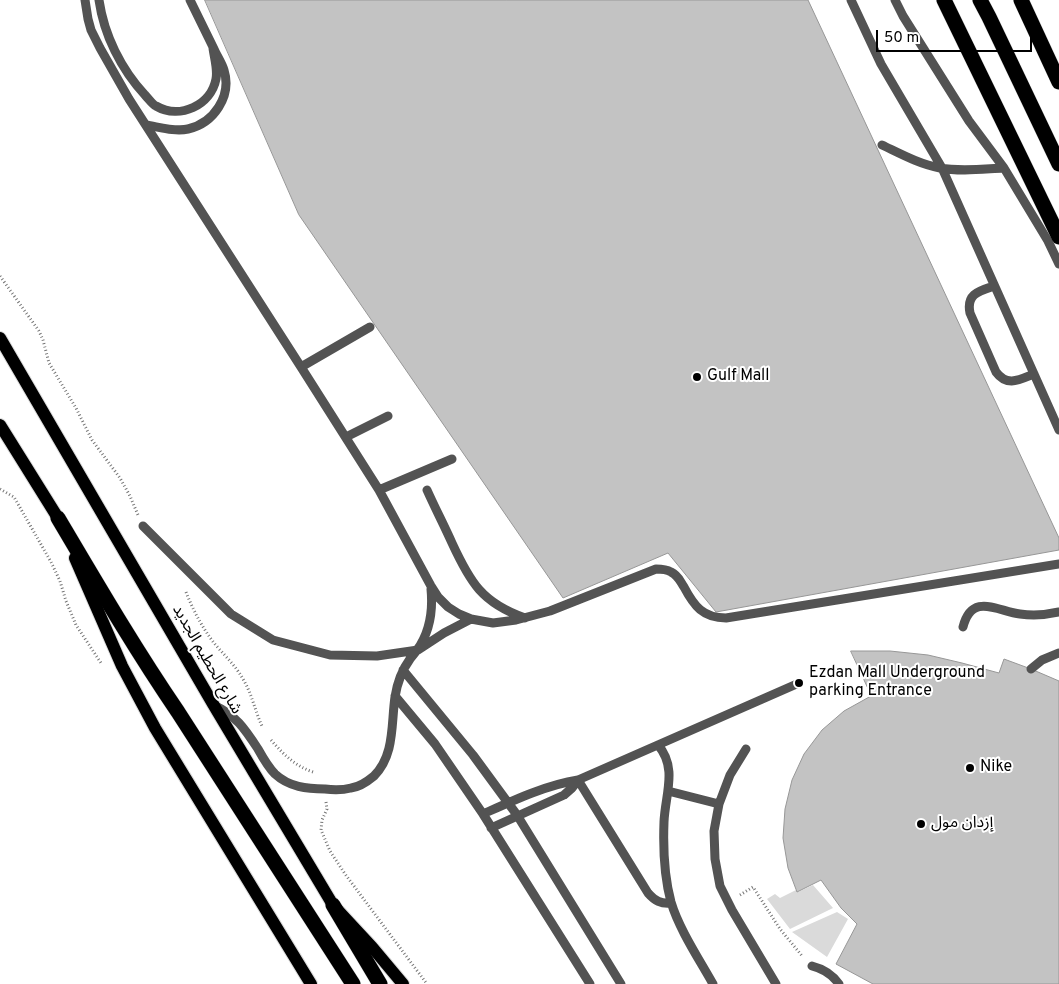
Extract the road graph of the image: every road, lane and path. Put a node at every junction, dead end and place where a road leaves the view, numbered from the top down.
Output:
1 (85, 0) edge
2 (99, 0) edge
3 (190, 0) edge
4 (851, 0) edge
5 (895, 0) edge
6 (944, 0) edge
7 (980, 0) edge
8 (1021, 0) edge
9 (213, 48) junction
10 (1059, 82) edge
11 (146, 125) junction
12 (882, 145) dead end
13 (1059, 164) edge
14 (942, 168) junction
15 (1004, 168) junction
16 (1059, 237) edge
17 (1059, 264) edge
18 (0, 276) edge
19 (994, 286) junction
20 (370, 327) dead end
21 (0, 338) edge
22 (302, 367) junction
23 (1034, 374) junction
24 (388, 416) dead end
25 (0, 425) edge
26 (1059, 430) edge
27 (346, 437) junction
28 (452, 459) dead end
29 (0, 488) edge
30 (379, 490) junction
31 (427, 490) dead end
32 (58, 518) junction
33 (143, 526) joint
34 (1059, 564) edge
35 (430, 586) junction
36 (186, 590) dead end
37 (1059, 612) edge
38 (525, 618) junction
39 (471, 619) junction
40 (963, 627) dead end
41 (418, 650) junction
42 (1059, 653) edge
43 (102, 664) dead end
44 (1031, 669) dead end
45 (403, 670) junction
46 (799, 683) dead end
47 (395, 696) junction
48 (213, 704) junction
49 (265, 731) dead end
50 (268, 736) dead end
51 (658, 745) junction
52 (746, 749) dead end
53 (578, 780) junction
54 (324, 789) junction
55 (668, 791) junction
56 (508, 803) junction
57 (718, 804) junction
58 (483, 814) junction
59 (517, 815) junction
60 (491, 828) junction
61 (729, 902) junction
62 (672, 903) junction
63 (333, 906) junction
64 (812, 966) joint
65 (585, 982) edge
66 (311, 984) edge
67 (353, 984) edge
68 (380, 984) edge
69 (403, 984) edge
70 (427, 984) edge
71 (621, 984) edge
72 (713, 984) edge
73 (776, 984) edge
74 (839, 984) edge

1 - 11 lane
2 - 9 lane
3 - 9 lane
4 - 14 lane
5 - 15 lane
6 - 16 highway
7 - 13 highway
8 - 10 highway
9 - 11 lane
11 - 22 lane
12 - 14 lane
14 - 15 lane
14 - 19 lane
15 - 17 lane
18 - 33 path
19 - 23 lane
19 - 23 lane
20 - 22 lane
21 - 48 main road, شارع الحطيم الجديد
22 - 27 lane
23 - 26 lane
24 - 27 lane
25 - 32 main road
27 - 30 lane
28 - 30 lane
29 - 43 path
30 - 35 lane
31 - 38 lane
32 - 66 main road
32 - 67 highway
33 - 41 lane
34 - 38 lane
35 - 39 lane
35 - 41 lane
36 - 49 path
37 - 40 lane
38 - 39 lane
39 - 41 lane
41 - 45 lane
42 - 44 lane
45 - 47 lane
45 - 56 lane
46 - 51 lane
47 - 54 lane
47 - 58 lane
48 - 54 lane
48 - 63 main road, شارع الحطيم الجديد
50 - 54 path
51 - 53 lane
51 - 55 lane
52 - 57 lane
53 - 56 lane
53 - 59 lane
53 - 62 lane
54 - 70 path
55 - 57 lane
55 - 62 lane
56 - 58 lane
56 - 59 lane
57 - 61 lane
58 - 60 lane
59 - 60 lane
59 - 71 lane
60 - 65 lane
61 - 64 path
61 - 73 lane
62 - 72 lane
63 - 68 highway
63 - 69 main road, شارع الحطيم الجديد
64 - 74 lane

